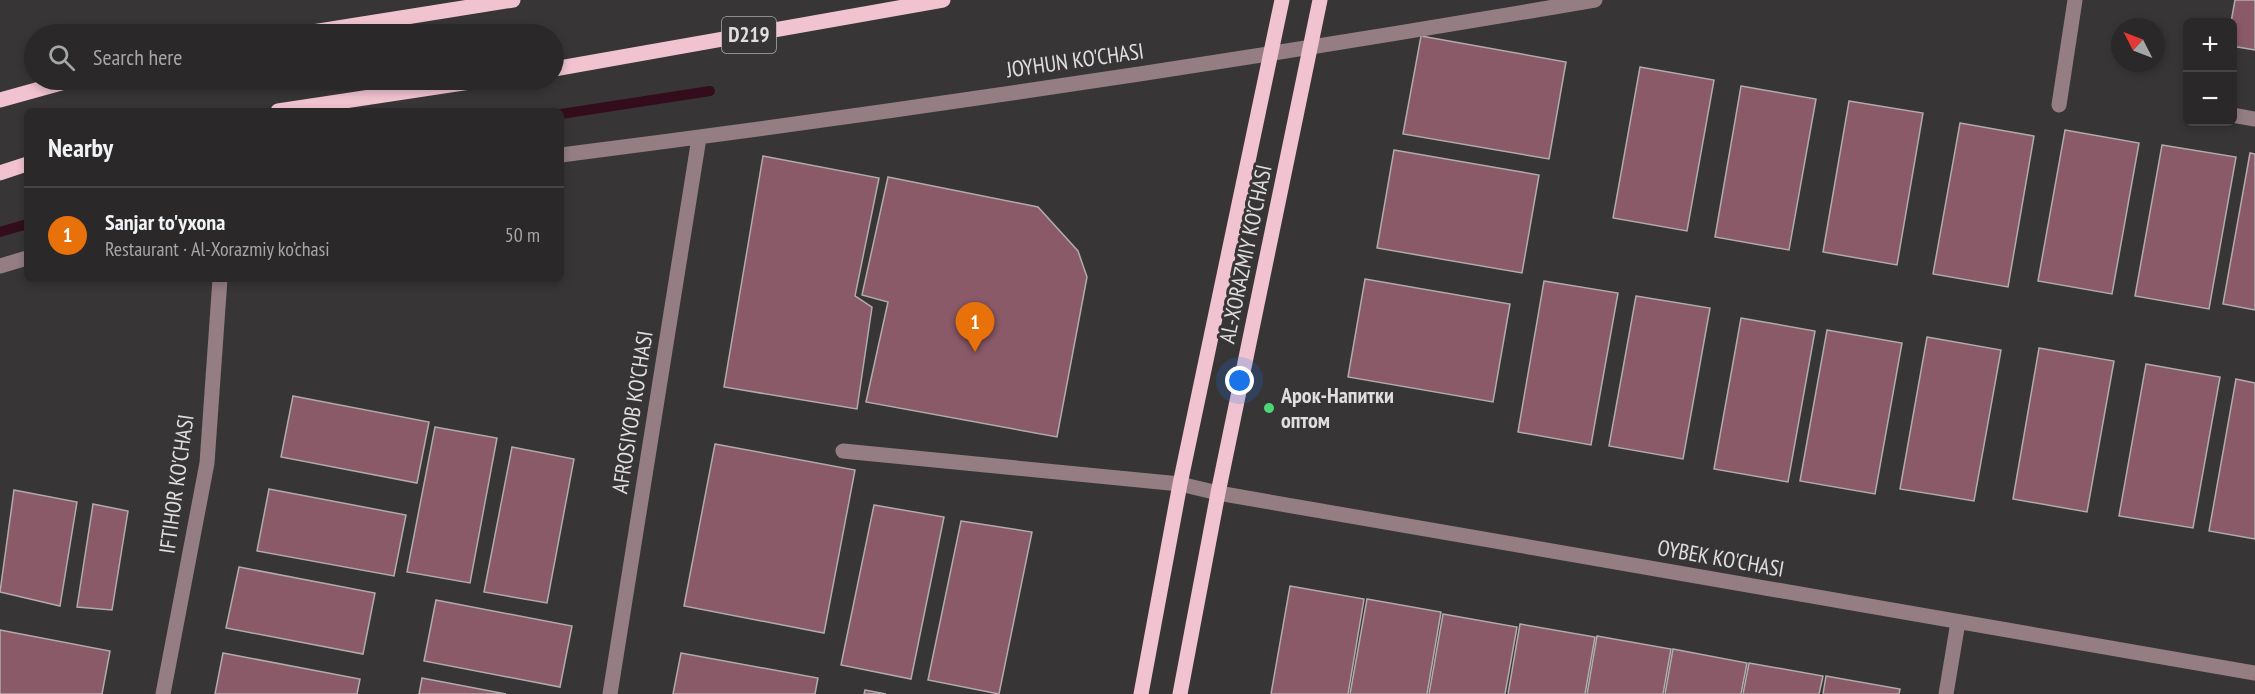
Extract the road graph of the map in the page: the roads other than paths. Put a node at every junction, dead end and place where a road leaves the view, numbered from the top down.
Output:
1 (513, 0) edge
2 (944, 0) edge
3 (1282, 0) edge
4 (1320, 0) edge
5 (1595, 0) edge
6 (2075, 0) edge
7 (363, 24) edge
8 (1310, 49) junction
9 (1271, 54) junction
10 (564, 67) edge
11 (36, 90) edge
12 (417, 90) edge
13 (0, 100) edge
14 (2059, 105) dead end
15 (298, 108) edge
16 (2237, 116) edge
17 (2255, 118) edge
18 (699, 138) junction
19 (564, 155) edge
20 (24, 165) edge
21 (0, 173) edge
22 (24, 259) edge
23 (0, 266) edge
24 (220, 282) edge
25 (843, 451) dead end
26 (1180, 484) junction
27 (1218, 493) junction
28 (1958, 622) junction
29 (2255, 673) edge
30 (163, 694) edge
31 (610, 694) edge
32 (1141, 694) edge
33 (1180, 694) edge
34 (1946, 694) edge

1 - 7 main road
2 - 10 main road, D219
3 - 9 main road, AL-XORAZMIY KO’CHASI
4 - 8 main road, AL-XORAZMIY KO’CHASI
5 - 8 street, JOYHUN KO'CHASI
6 - 14 street
8 - 9 street, JOYHUN KO'CHASI
8 - 27 main road, AL-XORAZMIY KO’CHASI
9 - 18 street, JOYHUN KO'CHASI
9 - 26 main road, AL-XORAZMIY KO’CHASI
11 - 13 main road
12 - 15 main road
16 - 17 street
18 - 19 street, JOYHUN KO'CHASI
18 - 31 street, AFROSIYOB KO'CHASI
20 - 21 main road
22 - 23 street
24 - 30 street, IFTIHOR KO'CHASI
25 - 26 street, OYBEK KO'CHASI
26 - 27 street, OYBEK KO'CHASI
26 - 32 main road, AL-XORAZMIY KO’CHASI
27 - 28 street, OYBEK KO'CHASI
27 - 33 main road, AL-XORAZMIY KO’CHASI
28 - 29 street, OYBEK KO'CHASI
28 - 34 street

